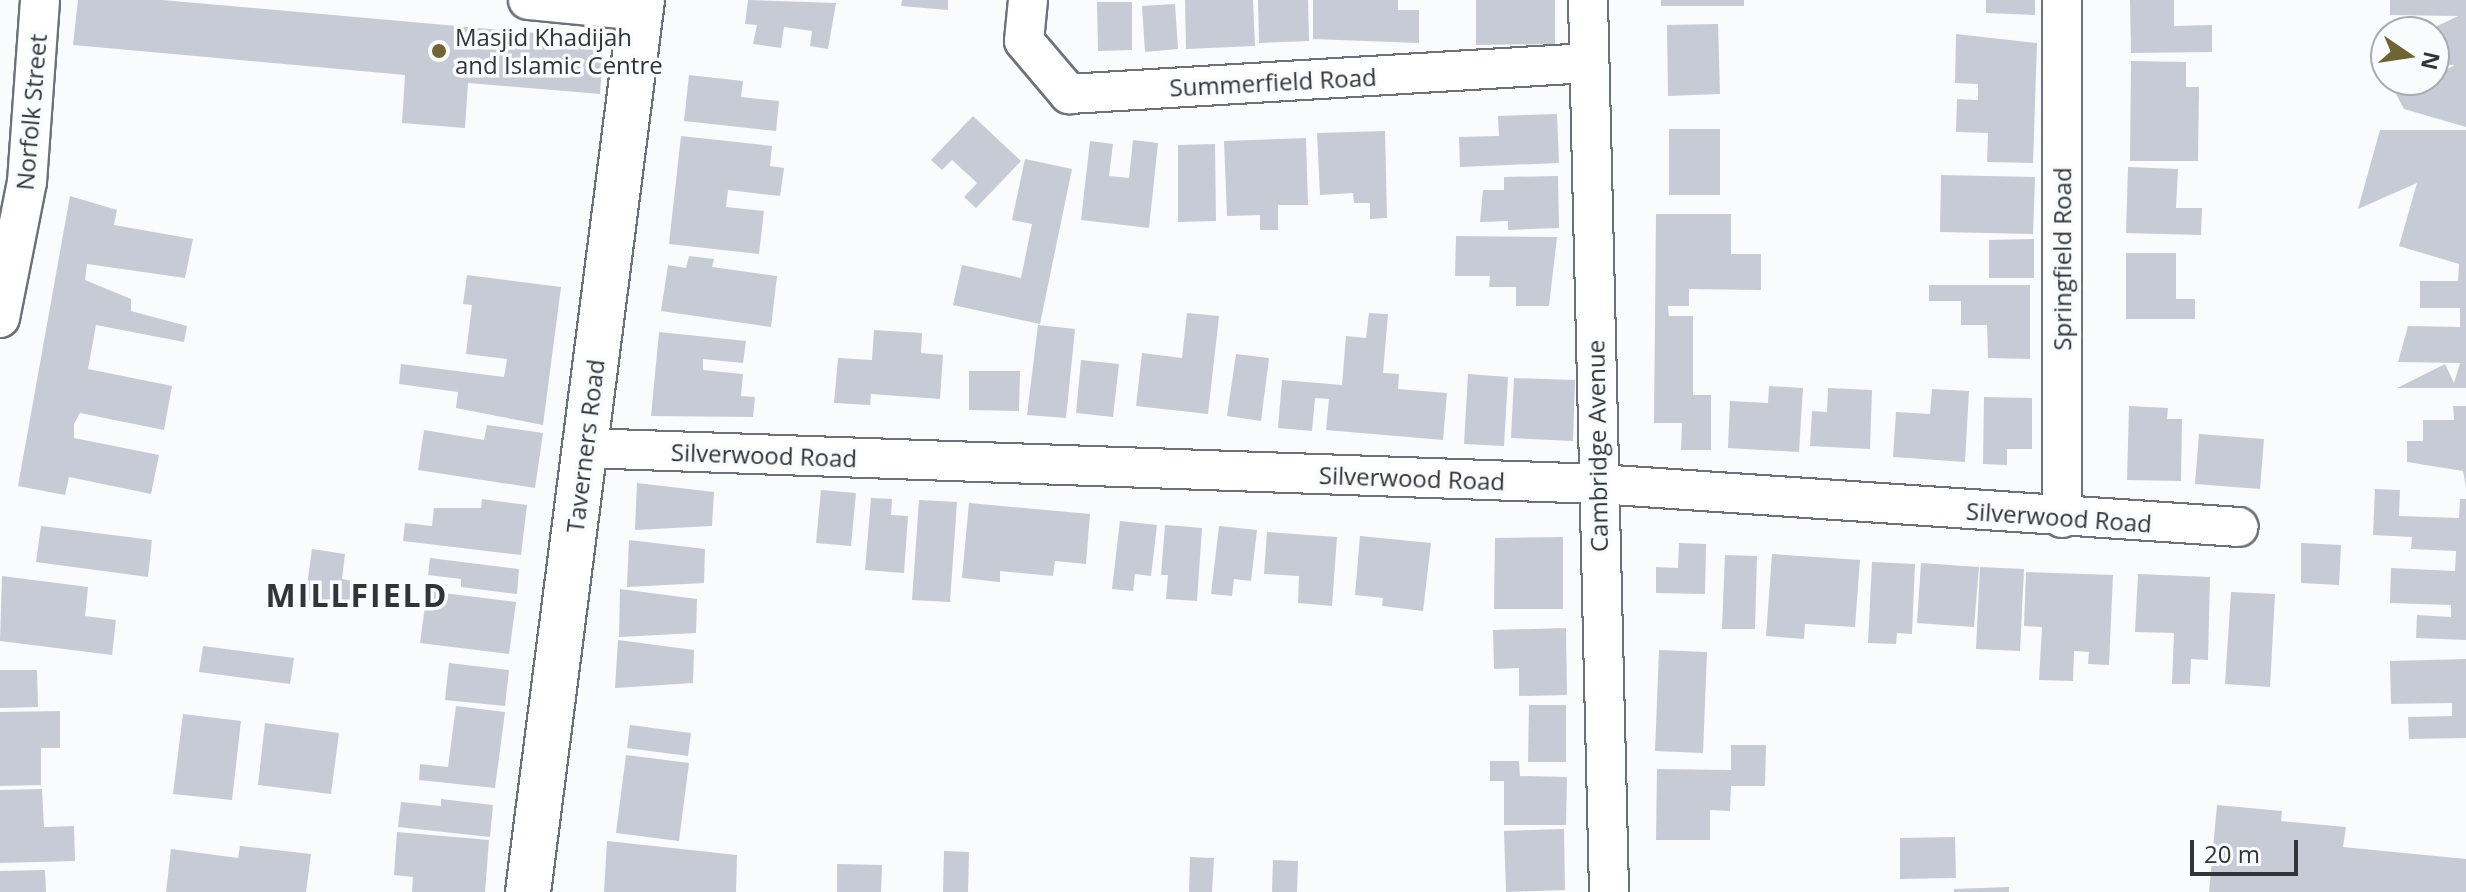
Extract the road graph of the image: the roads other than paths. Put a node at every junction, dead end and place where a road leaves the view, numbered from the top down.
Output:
1 (40, 0) edge
2 (528, 0) edge
3 (1028, 0) edge
4 (1588, 0) edge
5 (2062, 0) edge
6 (641, 5) edge
7 (1588, 63) junction
8 (0, 318) edge
9 (584, 448) junction
10 (1598, 484) junction
11 (2062, 518) junction
12 (2239, 527) dead end
13 (528, 892) edge
14 (1609, 892) edge

1 - 8 street, Norfolk Street
2 - 6 street
3 - 7 street, Summerfield Road
4 - 7 street, Cambridge Avenue
5 - 11 street, Springfield Road
6 - 9 street, Taverners Road
7 - 10 street, Cambridge Avenue
9 - 10 street, Silverwood Road
9 - 13 street, Taverners Road
10 - 11 street, Silverwood Road
10 - 14 street, Cambridge Avenue
11 - 12 street, Silverwood Road

